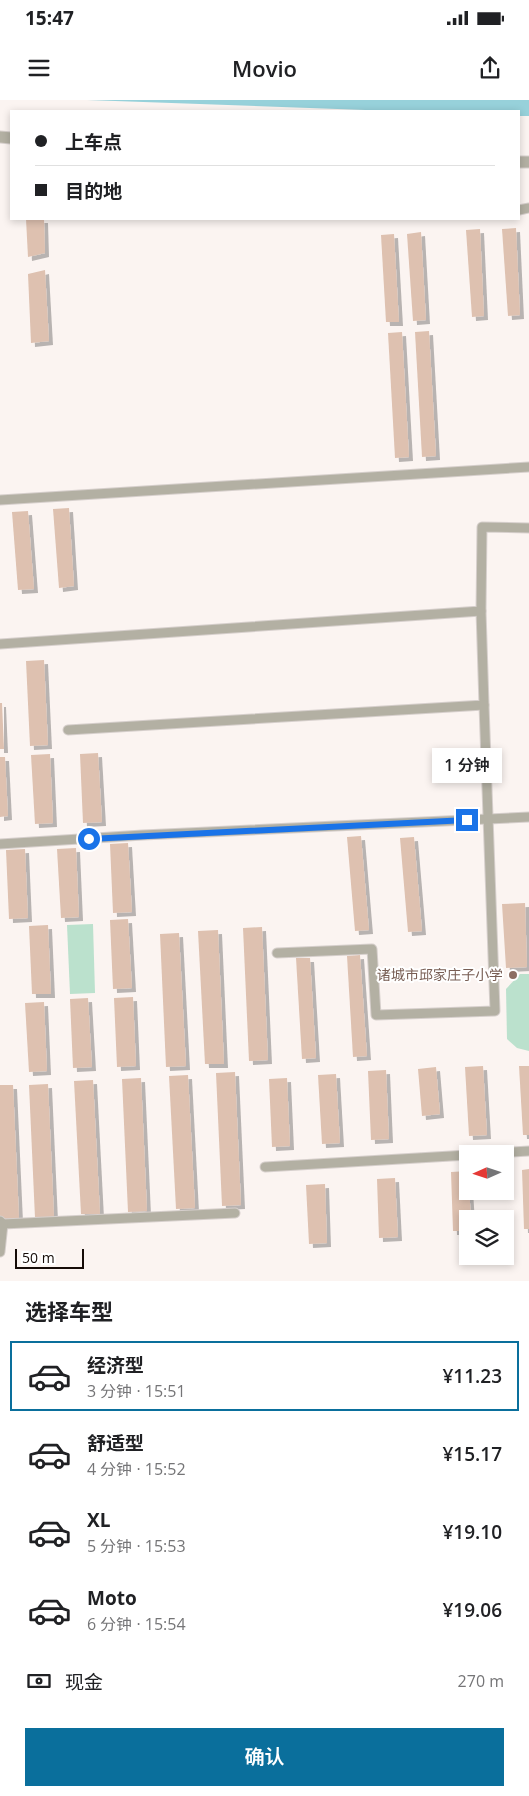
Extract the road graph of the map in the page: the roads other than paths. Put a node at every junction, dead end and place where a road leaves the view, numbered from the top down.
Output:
1 (529, 467) edge
2 (0, 500) edge
3 (529, 528) edge
4 (480, 611) junction
5 (0, 644) edge
6 (484, 705) junction
7 (68, 730) dead end
8 (529, 817) edge
9 (487, 820) junction
10 (0, 844) edge
11 (278, 953) dead end
12 (529, 1151) edge
13 (514, 1152) edge
14 (459, 1156) edge
15 (265, 1167) dead end
16 (235, 1213) dead end
17 (1, 1222) edge
18 (0, 1252) edge

1 - 2 street
3 - 4 street
4 - 5 street
4 - 6 street
6 - 7 street
6 - 9 street
8 - 9 street
9 - 10 street
9 - 11 street
12 - 13 street
14 - 15 street
16 - 17 street
17 - 18 street

